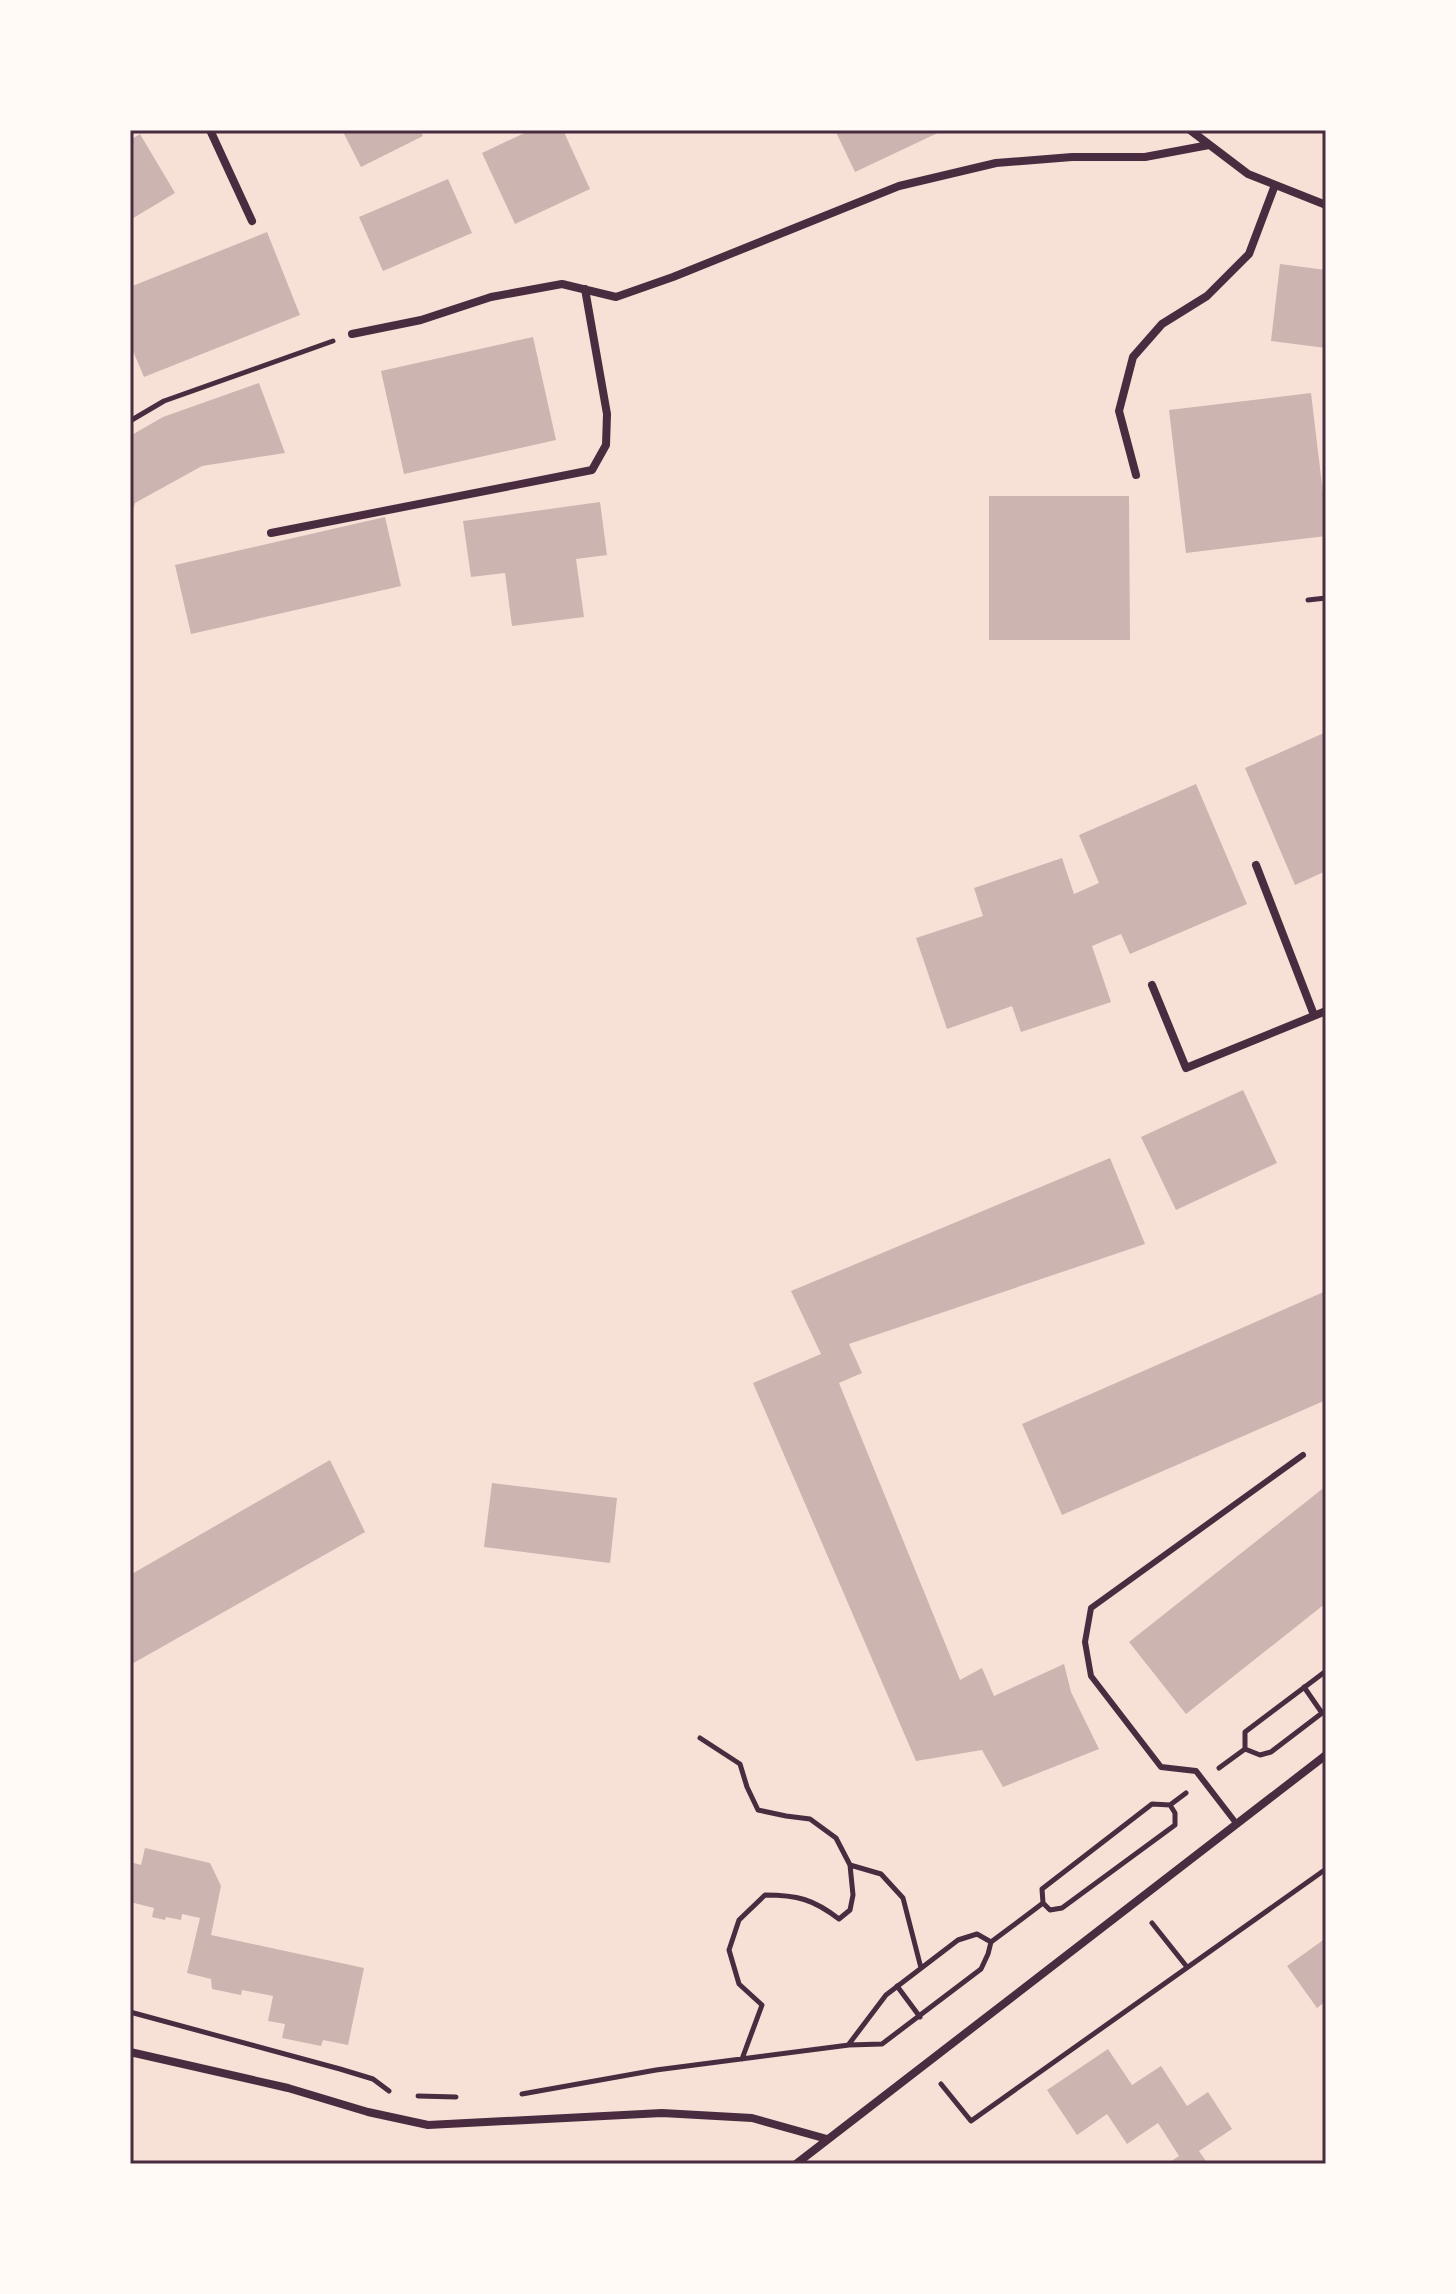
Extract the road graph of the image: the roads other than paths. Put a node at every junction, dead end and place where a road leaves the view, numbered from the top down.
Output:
1 (210, 130) edge
2 (1190, 130) edge
3 (1209, 145) junction
4 (1275, 185) junction
5 (1326, 205) edge
6 (252, 221) dead end
7 (585, 289) junction
8 (352, 334) road end
9 (1136, 475) dead end
10 (271, 533) dead end
11 (1256, 865) dead end
12 (1152, 985) dead end
13 (1326, 1011) edge
14 (1314, 1015) junction
15 (1303, 1455) dead end
16 (1326, 1755) edge
17 (1236, 1823) junction
18 (130, 2052) edge
19 (827, 2139) junction
20 (796, 2164) edge

1 - 6 street
2 - 3 street
3 - 4 street
3 - 7 street
4 - 5 street
4 - 9 street
7 - 8 street
7 - 10 street
11 - 14 street
12 - 14 street
13 - 14 street
15 - 17 lane
16 - 17 street
17 - 19 street
18 - 19 street
19 - 20 street

